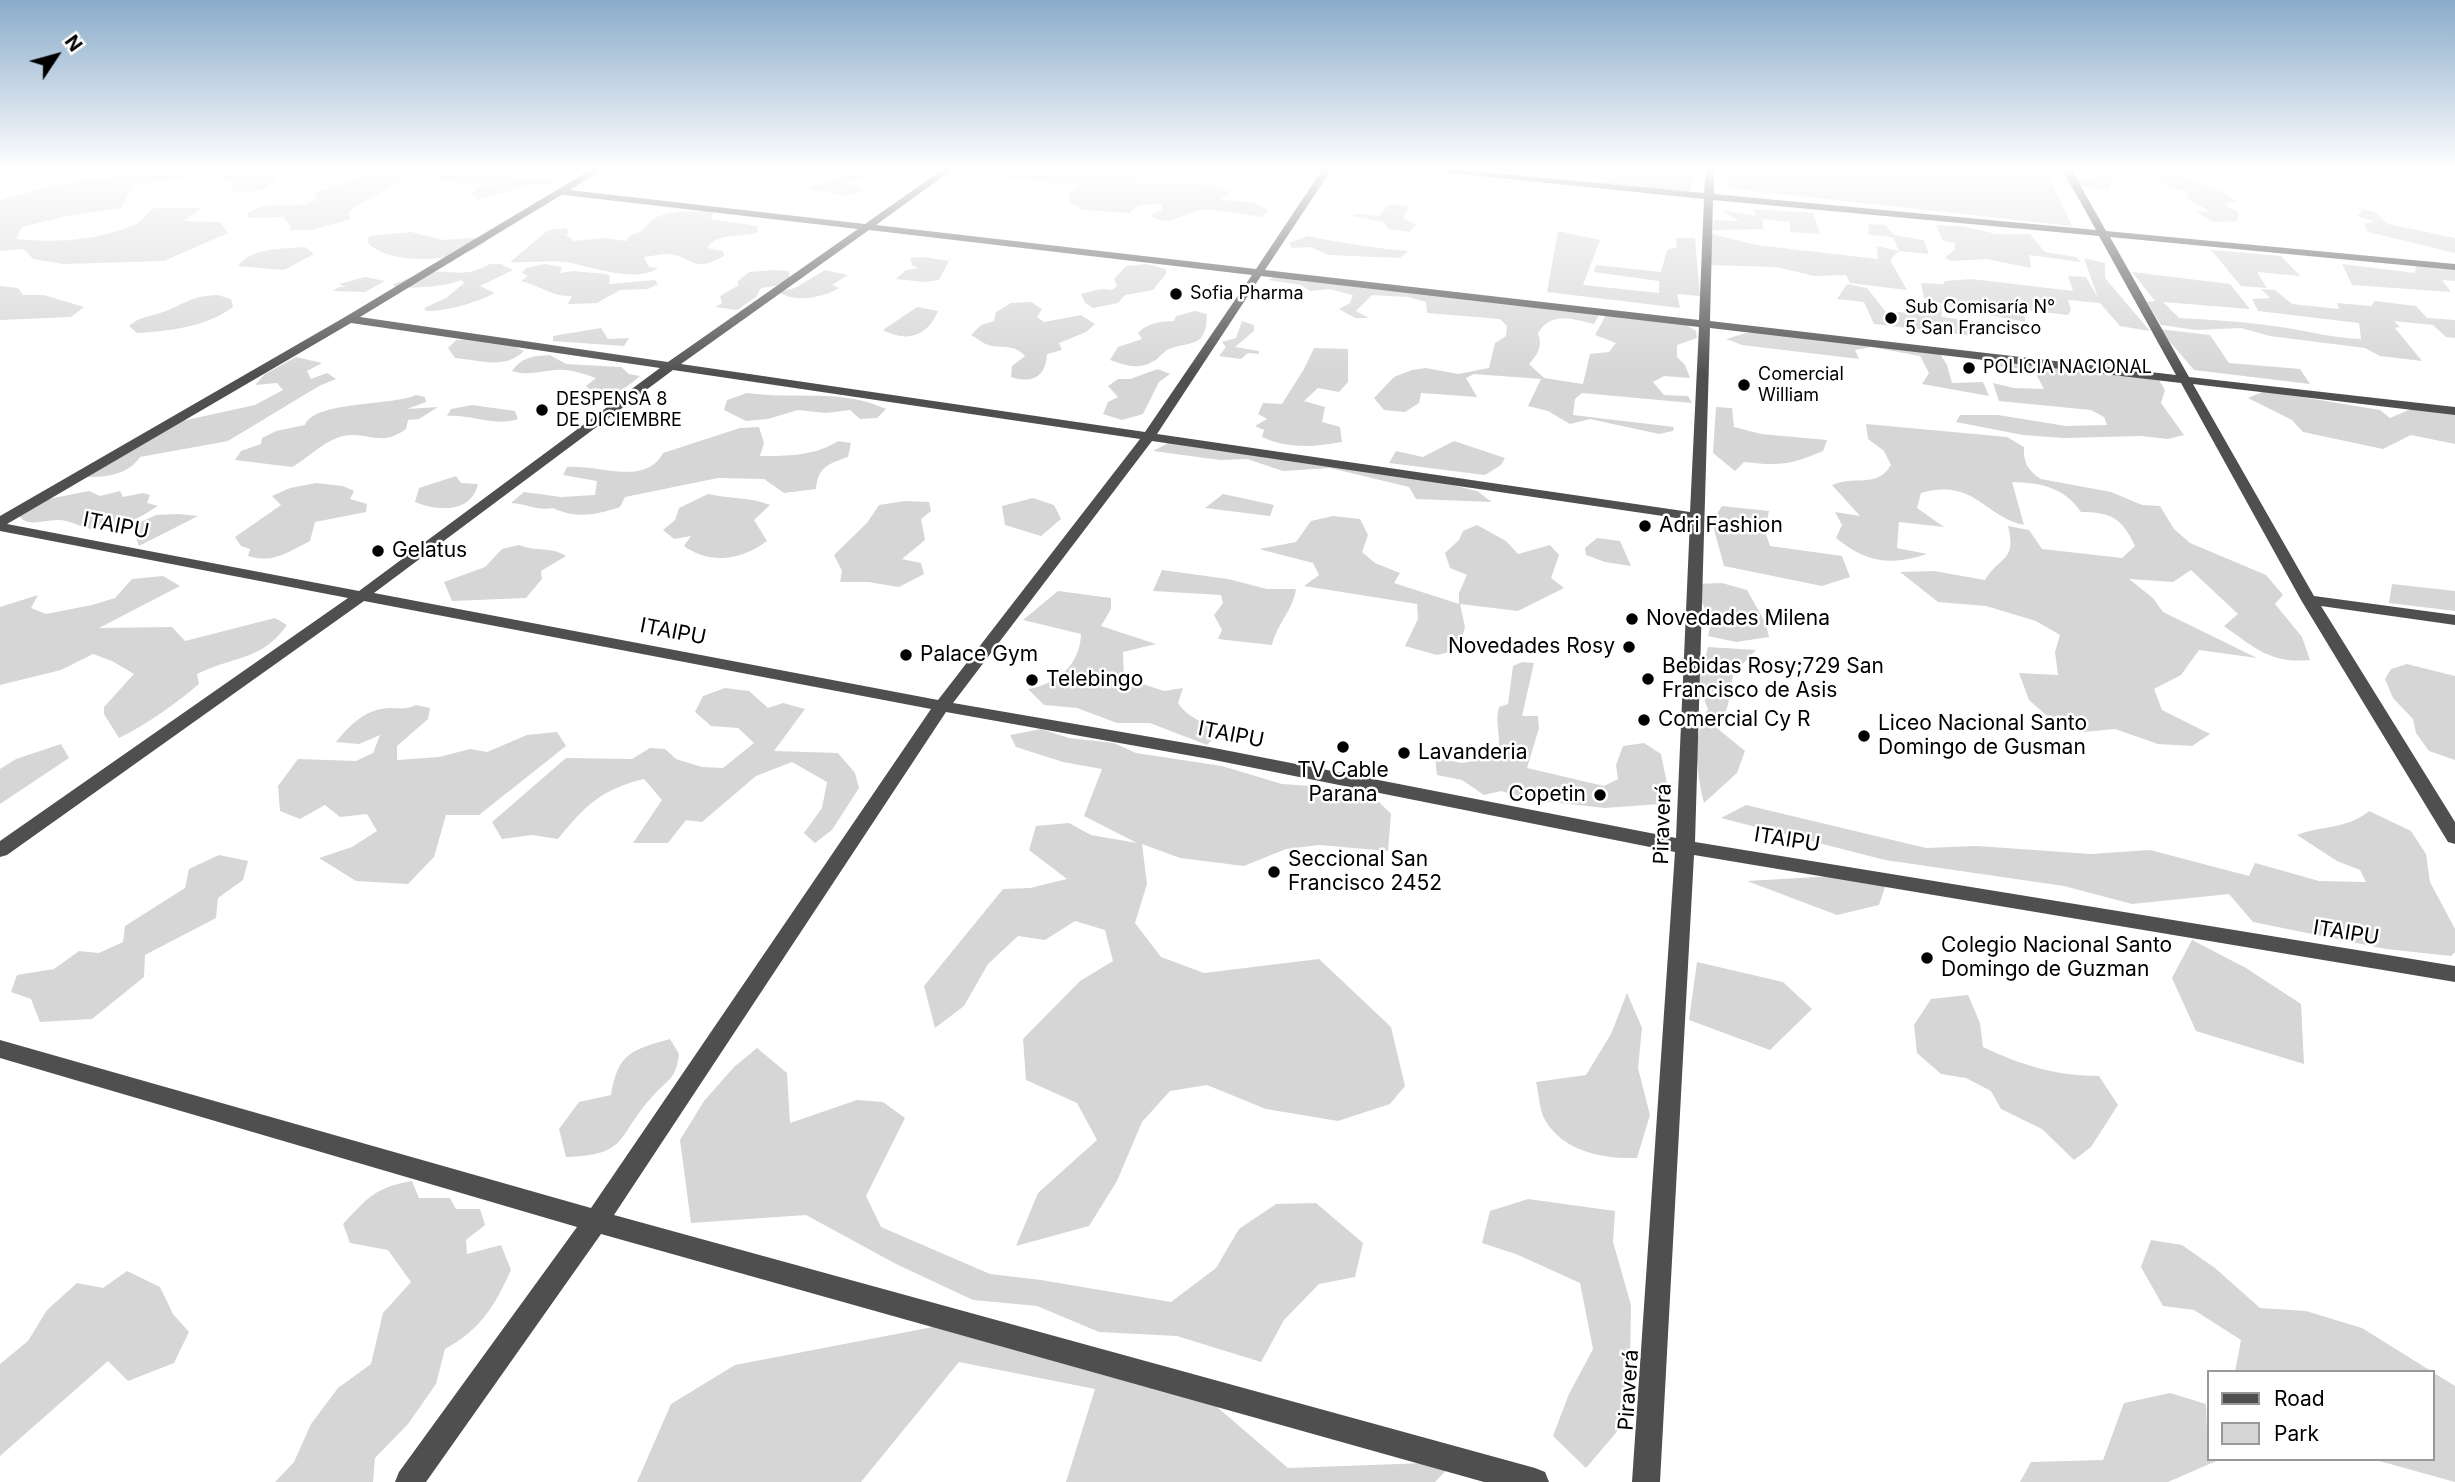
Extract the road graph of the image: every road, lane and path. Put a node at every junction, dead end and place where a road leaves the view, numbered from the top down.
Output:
1 (489, 236) edge
2 (851, 236) edge
3 (946, 236) edge
4 (1282, 236) edge
5 (1705, 236) edge
6 (2102, 236) edge
7 (2114, 236) edge
8 (2455, 267) edge
9 (1258, 271) junction
10 (349, 319) junction
11 (1702, 322) junction
12 (671, 366) junction
13 (2185, 380) junction
14 (2455, 411) edge
15 (1150, 435) junction
16 (1696, 517) junction
17 (0, 524) edge
18 (361, 596) junction
19 (2309, 600) junction
20 (2455, 620) edge
21 (942, 706) junction
22 (2455, 837) edge
23 (1685, 846) junction
24 (0, 850) edge
25 (2455, 974) edge
26 (0, 1049) edge
27 (596, 1221) junction
28 (409, 1482) edge
29 (1535, 1482) edge
30 (1646, 1482) edge

1 - 10 street
2 - 12 street
3 - 9 street
4 - 9 street
5 - 11 street, Piraverá
6 - 13 street
7 - 8 street
9 - 11 street
9 - 15 street
10 - 12 street
10 - 17 street
11 - 13 street
11 - 16 street, Piraverá
12 - 15 street
12 - 18 street
13 - 14 street
13 - 19 street
15 - 16 street
15 - 21 street
16 - 23 street, Piraverá
17 - 18 street, ITAIPU
18 - 21 street, ITAIPU
18 - 24 street
19 - 20 street
19 - 22 street
21 - 23 street, ITAIPU
21 - 27 street
23 - 25 street, ITAIPU
23 - 30 street, Piraverá
26 - 27 street
27 - 28 street
27 - 29 street

